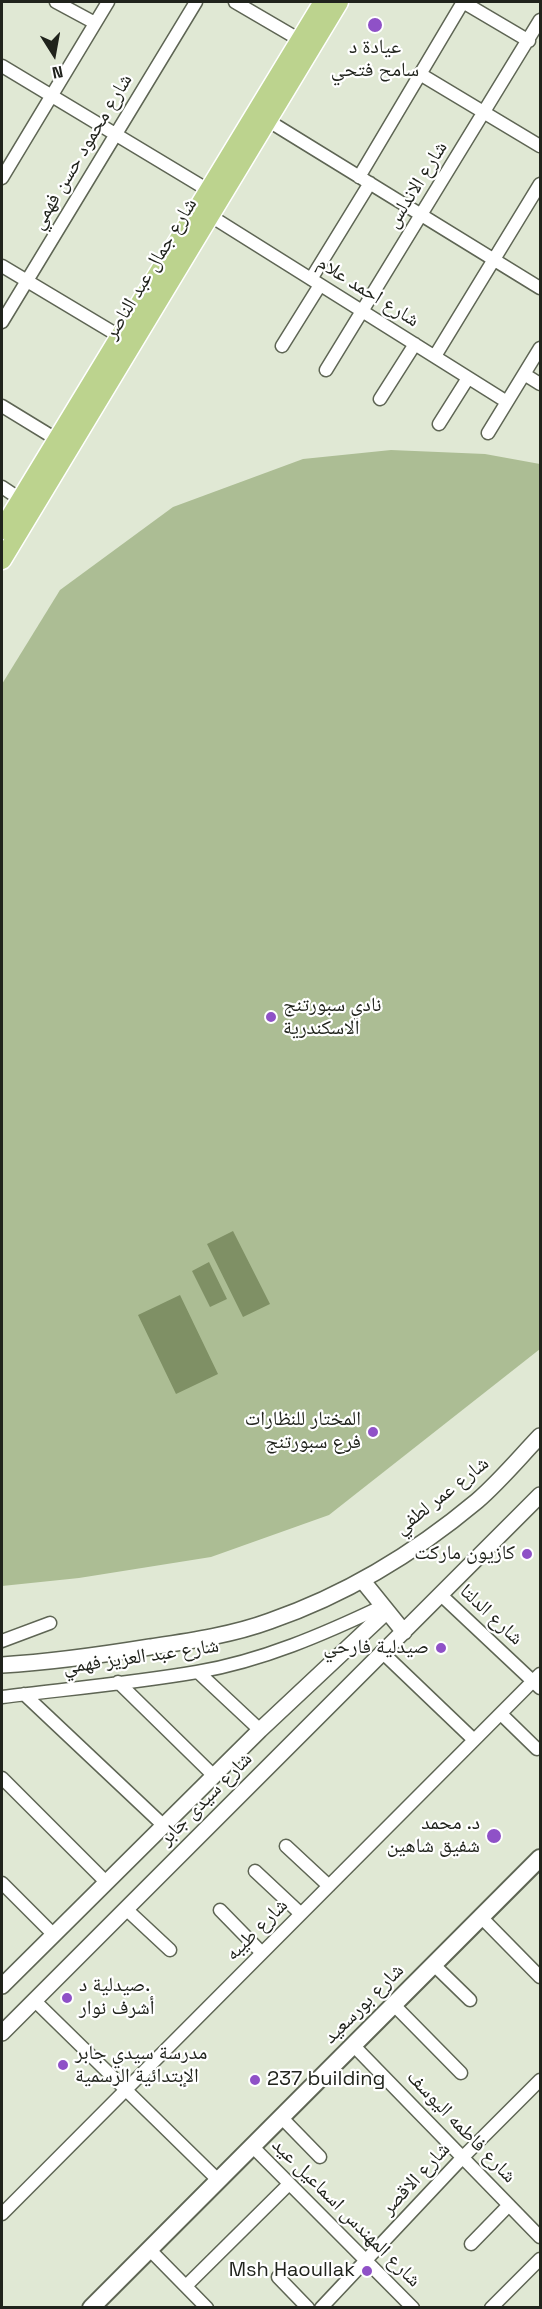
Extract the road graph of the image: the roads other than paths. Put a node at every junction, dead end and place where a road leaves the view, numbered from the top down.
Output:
1 (56, 2) edge
2 (108, 2) edge
3 (196, 2) edge
4 (235, 2) edge
5 (323, 2) edge
6 (339, 2) edge
7 (463, 2) edge
8 (540, 20) edge
9 (95, 23) junction
10 (300, 40) junction
11 (529, 41) junction
12 (2, 66) edge
13 (420, 74) junction
14 (51, 96) junction
15 (485, 112) junction
16 (267, 120) junction
17 (115, 135) junction
18 (540, 146) edge
19 (2, 178) edge
20 (364, 180) junction
21 (540, 184) edge
22 (208, 190) junction
23 (209, 215) junction
24 (421, 215) junction
25 (493, 259) junction
26 (2, 266) edge
27 (26, 281) junction
28 (316, 282) junction
29 (540, 288) edge
30 (362, 311) junction
31 (2, 322) edge
32 (119, 336) junction
33 (415, 344) junction
34 (282, 346) dead end
35 (540, 348) edge
36 (435, 357) junction
37 (326, 370) dead end
38 (524, 374) junction
39 (468, 378) junction
40 (540, 384) edge
41 (381, 399) dead end
42 (507, 402) junction
43 (2, 406) edge
44 (439, 424) dead end
45 (488, 433) dead end
46 (57, 439) junction
47 (2, 488) edge
48 (20, 499) junction
49 (8, 528) edge
50 (2, 560) edge
51 (540, 1436) edge
52 (540, 1495) edge
53 (362, 1580) junction
54 (441, 1595) junction
55 (385, 1608) junction
56 (50, 1623) dead end
57 (404, 1632) junction
58 (2, 1641) edge
59 (383, 1653) junction
60 (2, 1665) edge
61 (198, 1672) junction
62 (538, 1681) edge
63 (118, 1682) junction
64 (24, 1694) junction
65 (2, 1697) edge
66 (501, 1714) junction
67 (260, 1730) junction
68 (474, 1740) junction
69 (537, 1749) dead end
70 (213, 1775) junction
71 (2, 1778) edge
72 (163, 1825) junction
73 (286, 1846) dead end
74 (540, 1858) edge
75 (255, 1871) dead end
76 (106, 1882) junction
77 (2, 1883) edge
78 (329, 1886) junction
79 (126, 1909) junction
80 (220, 1910) dead end
81 (301, 1914) junction
82 (481, 1917) junction
83 (53, 1934) junction
84 (170, 1950) dead end
85 (262, 1953) junction
86 (434, 1965) junction
87 (540, 1977) edge
88 (2, 1986) edge
89 (34, 2000) junction
90 (470, 2000) dead end
91 (394, 2005) junction
92 (2, 2033) edge
93 (353, 2045) junction
94 (461, 2073) dead end
95 (540, 2080) edge
96 (126, 2090) junction
97 (281, 2117) junction
98 (252, 2146) junction
99 (320, 2157) dead end
100 (463, 2157) junction
101 (218, 2180) junction
102 (289, 2184) junction
103 (510, 2205) junction
104 (2, 2214) edge
105 (540, 2236) edge
106 (471, 2244) dead end
107 (149, 2249) junction
108 (540, 2259) edge
109 (366, 2260) junction
110 (278, 2277) dead end
111 (186, 2286) junction
112 (91, 2307) edge
113 (207, 2307) edge
114 (308, 2307) edge
115 (321, 2307) edge
116 (413, 2307) edge
117 (491, 2307) edge

1 - 9 street
2 - 9 street
3 - 17 street, شارع محمود حسن فهمي
4 - 10 street
5 - 10 main road, شارع جمال عبد الناصر
6 - 16 main road, شارع جمال عبد الناصر
7 - 11 street
7 - 13 street
8 - 11 street, شارع الاندلس
9 - 14 street
10 - 22 main road, شارع جمال عبد الناصر
11 - 15 street, شارع الاندلس
12 - 14 street
13 - 15 street
13 - 20 street
14 - 17 street
14 - 19 street
15 - 18 street
15 - 24 street, شارع الاندلس
16 - 20 street
16 - 23 main road, شارع جمال عبد الناصر
17 - 22 street
17 - 27 street, شارع محمود حسن فهمي
20 - 24 street
20 - 28 street
21 - 25 street
22 - 32 main road, شارع جمال عبد الناصر
23 - 28 street, شارع احمد علام
23 - 49 main road, شارع جمال عبد الناصر
24 - 25 street
24 - 30 street, شارع الاندلس
25 - 29 street
25 - 36 street
26 - 27 street
27 - 31 street, شارع محمود حسن فهمي
27 - 32 street
28 - 30 street, شارع احمد علام
28 - 34 street
30 - 33 street, شارع احمد علام
30 - 37 street, شارع الاندلس
32 - 46 main road, شارع جمال عبد الناصر
33 - 36 street, شارع احمد علام
33 - 41 street
35 - 38 street
36 - 39 street, شارع احمد علام
38 - 40 street
38 - 42 street
39 - 42 street, شارع احمد علام
39 - 44 street
42 - 45 street
43 - 46 street
46 - 48 main road, شارع جمال عبد الناصر
47 - 48 street
48 - 49 main road, شارع جمال عبد الناصر
49 - 50 main road, شارع جمال عبد الناصر
51 - 53 street, شارع عمر لطفي
52 - 54 street
53 - 55 street
53 - 60 street, شارع عمر لطفي
54 - 57 street, شارع سيدى جابر
54 - 62 street, شارع الدلتا
55 - 57 street
55 - 61 street, شارع عبد العزيز فهمي
55 - 67 street, شارع سيدى جابر
56 - 58 street
57 - 59 street, شارع سيدى جابر
59 - 68 street
59 - 79 street, شارع سيدى جابر
61 - 63 street, شارع عبد العزيز فهمي
61 - 67 street
62 - 66 street, شارع طيبه
63 - 64 street, شارع عبد العزيز فهمي
63 - 70 street
64 - 65 street, شارع عبد العزيز فهمي
64 - 72 street
66 - 68 street, شارع طيبه
66 - 69 street
67 - 70 street, شارع سيدى جابر
68 - 78 street, شارع طيبه
70 - 72 street, شارع سيدى جابر
71 - 76 street
72 - 76 street, شارع سيدى جابر
73 - 78 street
74 - 82 main road, شارع بورسعيد
75 - 81 street
76 - 83 street, شارع سيدى جابر
77 - 83 street
78 - 81 street, شارع طيبه
79 - 84 street
79 - 89 street, شارع سيدى جابر
80 - 85 street
81 - 85 street, شارع طيبه
82 - 86 main road, شارع بورسعيد
82 - 87 street
83 - 88 street, شارع سيدى جابر
85 - 96 street, شارع طيبه
86 - 90 street
86 - 91 main road, شارع بورسعيد
89 - 92 street, شارع سيدى جابر
89 - 96 street
91 - 93 main road, شارع بورسعيد
91 - 94 street
93 - 97 main road, شارع بورسعيد
93 - 100 street, شارع فاطمه اليوسف
95 - 100 street, شارع الاقصر
96 - 101 street
96 - 104 street, شارع طيبه
97 - 98 main road, شارع بورسعيد
97 - 99 street
98 - 101 main road, شارع بورسعيد
98 - 102 street, شارع المهندس اسماعيل عيد
100 - 103 street, شارع فاطمه اليوسف
100 - 109 street, شارع الاقصر
101 - 107 main road, شارع بورسعيد
102 - 109 street, شارع المهندس اسماعيل عيد
102 - 111 street
103 - 105 street, شارع فاطمه اليوسف
103 - 106 street
107 - 111 street
107 - 112 main road, شارع بورسعيد
108 - 117 street
109 - 115 street, شارع الاقصر
109 - 116 street, شارع المهندس اسماعيل عيد
110 - 114 street
111 - 113 street

